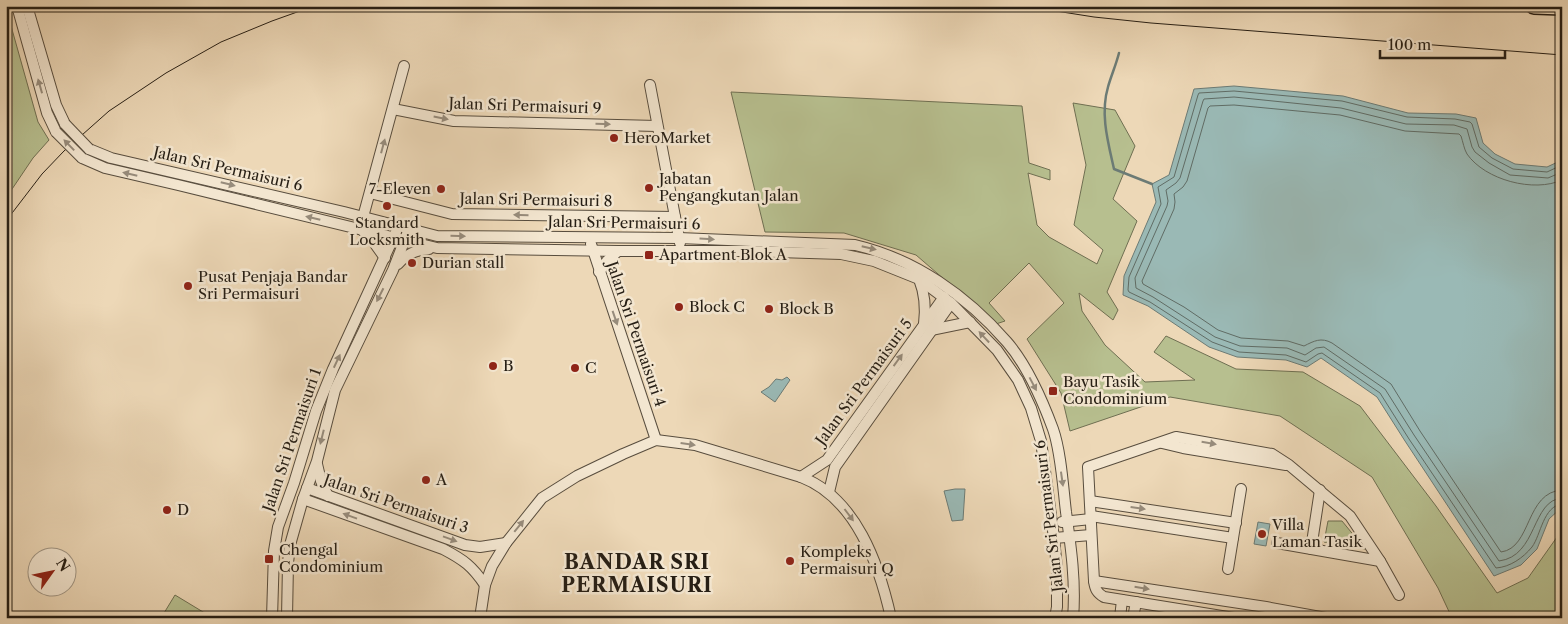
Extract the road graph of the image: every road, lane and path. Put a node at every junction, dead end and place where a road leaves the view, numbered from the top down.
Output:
1 (17, 6) edge
2 (27, 6) edge
3 (1534, 6) edge
4 (1562, 7) edge
5 (404, 66) dead end
6 (650, 85) dead end
7 (393, 109) junction
8 (658, 126) junction
9 (370, 193) junction
10 (363, 217) junction
11 (675, 217) junction
12 (397, 226) junction
13 (360, 229) junction
14 (410, 229) junction
15 (394, 237) junction
16 (588, 238) junction
17 (679, 238) junction
18 (405, 240) junction
19 (437, 248) junction
20 (593, 250) junction
21 (681, 251) junction
22 (618, 252) junction
23 (384, 258) junction
24 (393, 270) junction
25 (599, 272) junction
26 (918, 279) junction
27 (943, 284) junction
28 (948, 299) junction
29 (962, 300) junction
30 (970, 322) junction
31 (928, 327) junction
32 (656, 440) junction
33 (316, 461) junction
34 (297, 473) junction
35 (801, 477) junction
36 (1241, 489) dead end
37 (1320, 490) junction
38 (829, 492) junction
39 (302, 493) junction
40 (328, 496) junction
41 (1090, 501) junction
42 (287, 503) junction
43 (318, 504) junction
44 (298, 515) junction
45 (1091, 518) junction
46 (1068, 521) junction
47 (1052, 522) junction
48 (1236, 523) junction
49 (1086, 535) junction
50 (1069, 536) junction
51 (1054, 538) junction
52 (1233, 538) junction
53 (506, 543) junction
54 (1276, 544) dead end
55 (1311, 549) junction
56 (1380, 561) junction
57 (1228, 569) dead end
58 (1094, 581) junction
59 (485, 585) junction
60 (272, 586) junction
61 (288, 587) junction
62 (1400, 595) dead end
63 (1214, 599) junction
64 (1122, 600) junction
65 (1136, 602) junction
66 (1200, 615) edge
67 (1212, 616) edge
68 (272, 618) edge
69 (288, 618) edge
70 (480, 618) edge
71 (891, 618) edge
72 (1055, 618) edge
73 (1073, 618) edge
74 (1120, 618) edge
75 (1133, 618) edge
76 (1234, 618) edge
77 (1326, 618) edge

13 -> 1 street, Jalan Sri Permaisuri 6, bridge
2 -> 10 street, Jalan Sri Permaisuri 6, bridge
3 - 4 highway
5 - 7 street
6 - 8 street
7 -> 8 street, Jalan Sri Permaisuri 9
9 -> 7 street
8 - 11 street
9 - 10 street
11 -> 9 street, Jalan Sri Permaisuri 8
10 - 12 street, Jalan Sri Permaisuri 6
11 - 17 street
12 - 14 street, Jalan Sri Permaisuri 6
12 - 15 street, Jalan Sri Permaisuri 1
13 - 15 street, Jalan Sri Permaisuri 6
13 - 23 street
14 -> 16 street, Jalan Sri Permaisuri 6
14 - 18 street, Jalan Sri Permaisuri 1
15 - 18 street, Jalan Sri Permaisuri 6
15 - 23 street, Jalan Sri Permaisuri 1
16 - 17 street, Jalan Sri Permaisuri 6
16 - 20 street, Jalan Sri Permaisuri 4
17 - 21 street
17 -> 27 street, Jalan Sri Permaisuri 6
18 - 19 street, Jalan Sri Permaisuri 6
18 - 24 street, Jalan Sri Permaisuri 1
19 - 20 street, Jalan Sri Permaisuri 6
19 - 24 street
20 - 22 street, Jalan Sri Permaisuri 6
20 - 25 street, Jalan Sri Permaisuri 4
21 - 22 street, Jalan Sri Permaisuri 6
21 - 26 street, Jalan Sri Permaisuri 6
22 - 25 street
34 -> 23 street, Jalan Sri Permaisuri 1
24 -> 33 street, Jalan Sri Permaisuri 1
25 -> 32 street, Jalan Sri Permaisuri 4
26 - 28 street, Jalan Sri Permaisuri 6
26 - 31 street
27 - 28 street
27 - 29 street, Jalan Sri Permaisuri 6
28 - 29 street
28 - 30 street, Jalan Sri Permaisuri 6
28 - 31 street, Jalan Sri Permaisuri 5
29 -> 46 street, Jalan Sri Permaisuri 6
30 - 31 street
47 -> 30 street, Jalan Sri Permaisuri 6
35 -> 31 street, Jalan Sri Permaisuri 5
31 - 38 street, Jalan Sri Permaisuri 5
32 -> 35 street
53 -> 32 street
33 - 39 street, Jalan Sri Permaisuri 1
33 - 40 street
34 - 39 street
34 - 42 street, Jalan Sri Permaisuri 1
35 - 38 street
36 - 48 street
37 - 41 street
37 - 55 street
37 - 56 street
38 -> 71 street
39 - 40 street, Jalan Sri Permaisuri 3
39 - 42 street
39 - 43 street, Jalan Sri Permaisuri 3
39 - 44 street, Jalan Sri Permaisuri 1
40 -> 53 street, Jalan Sri Permaisuri 3
41 - 45 street
41 -> 48 street
42 - 60 street, Jalan Sri Permaisuri 1
43 - 44 street
59 -> 43 street, Jalan Sri Permaisuri 3
44 - 61 street, Jalan Sri Permaisuri 1
45 - 46 street
45 - 49 street
45 - 52 street
46 - 47 street
46 - 50 street, Jalan Sri Permaisuri 6
47 - 51 street, Jalan Sri Permaisuri 6
48 - 52 street
49 - 50 street
49 - 58 street
50 - 51 street
50 - 73 street, Jalan Sri Permaisuri 6
51 - 72 street, Jalan Sri Permaisuri 6
52 - 57 street
53 - 59 street
54 - 55 street
55 - 56 street
56 - 62 street
58 -> 63 street
58 - 64 street
59 - 70 street
60 - 61 street
60 - 68 street, Jalan Sri Permaisuri 1
61 - 69 street, Jalan Sri Permaisuri 1
63 - 67 street
63 - 77 street
64 - 65 street
64 - 74 street
65 - 66 street
65 - 75 street
66 - 67 street
67 - 76 street

